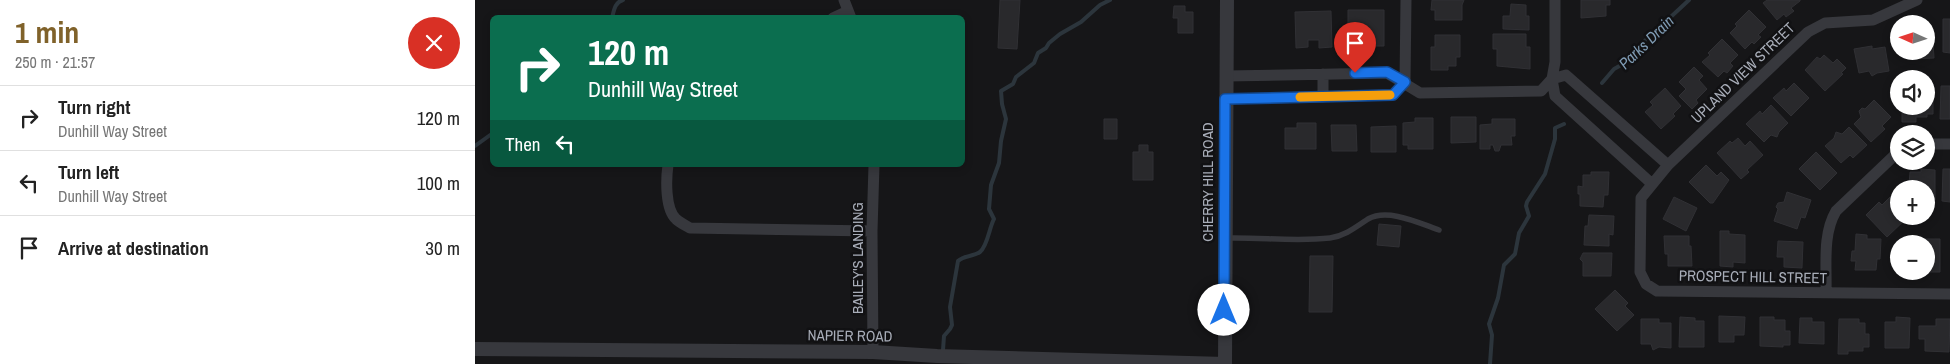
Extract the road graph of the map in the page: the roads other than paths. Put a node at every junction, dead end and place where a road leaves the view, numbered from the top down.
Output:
1 (1227, 0) edge
2 (1406, 0) edge
3 (1555, 0) edge
4 (1917, 0) edge
5 (1323, 74) junction
6 (1226, 76) junction
7 (1552, 79) junction
8 (1405, 82) junction
9 (1323, 97) junction
10 (1225, 99) junction
11 (1935, 144) edge
12 (1950, 144) edge
13 (1890, 160) edge
14 (1668, 165) junction
15 (668, 167) edge
16 (874, 167) edge
17 (1651, 183) junction
18 (1641, 198) joint
19 (1439, 230) dead end
20 (873, 231) junction
21 (1224, 238) junction
22 (1827, 293) junction
23 (1950, 294) edge
24 (475, 349) edge
25 (873, 352) junction
26 (1225, 364) edge

1 - 6 street, CHERRY HILL ROAD
2 - 8 street
3 - 7 street
4 - 14 street, UPLAND VIEW STREET
5 - 6 street
5 - 8 street
5 - 9 street
6 - 10 street, CHERRY HILL ROAD
7 - 8 street
7 - 14 street
7 - 17 street
8 - 9 street
9 - 10 street
10 - 21 street, CHERRY HILL ROAD
11 - 12 street
13 - 22 street
14 - 17 street, UPLAND VIEW STREET
15 - 20 street
16 - 20 street, BAILEY'S LANDING
17 - 18 street, UPLAND VIEW STREET
18 - 22 street, PROSPECT HILL STREET
19 - 21 lane
20 - 25 street, BAILEY'S LANDING
21 - 26 street, CHERRY HILL ROAD
22 - 23 street, PROSPECT HILL STREET
24 - 25 street, NAPIER ROAD
25 - 26 street, NAPIER ROAD

